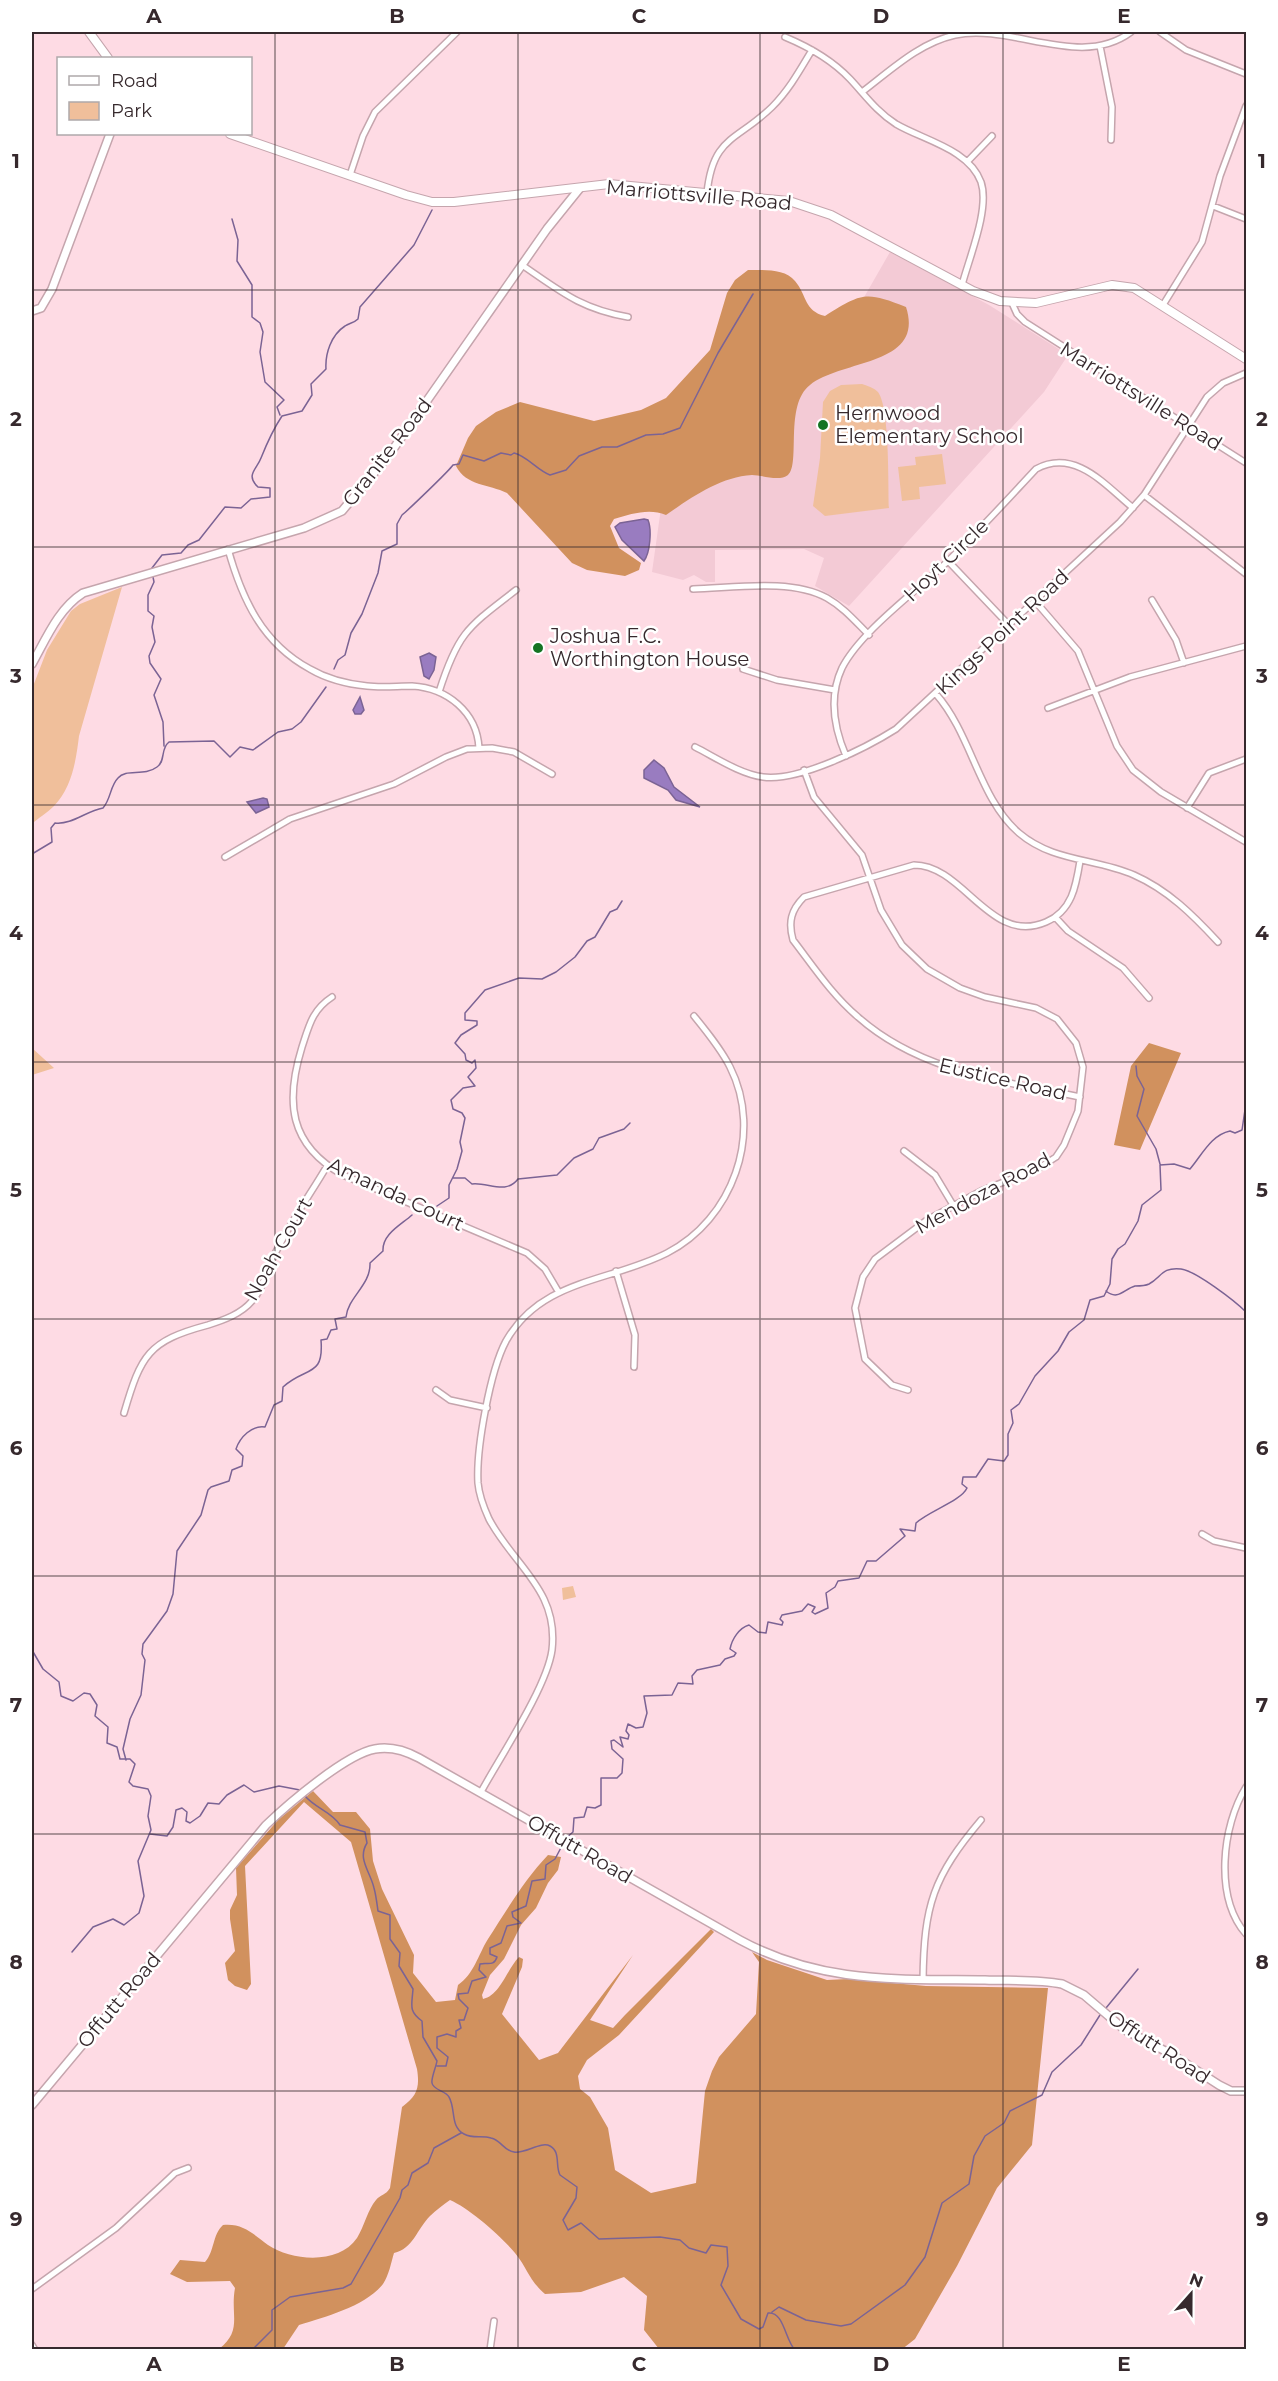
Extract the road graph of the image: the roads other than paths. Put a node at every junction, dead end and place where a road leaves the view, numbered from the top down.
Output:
1 (89, 32) edge
2 (458, 32) edge
3 (1131, 32) edge
4 (1161, 32) edge
5 (785, 37) dead end
6 (1100, 46) junction
7 (812, 50) junction
8 (107, 57) edge
9 (1246, 74) edge
10 (862, 92) junction
11 (1246, 106) edge
12 (110, 135) edge
13 (233, 135) edge
14 (992, 136) dead end
15 (1111, 140) dead end
16 (967, 162) junction
17 (350, 175) junction
18 (580, 188) junction
19 (707, 193) junction
20 (1213, 206) junction
21 (1246, 219) edge
22 (522, 265) junction
23 (962, 285) junction
24 (1012, 303) junction
25 (1163, 305) junction
26 (32, 312) edge
27 (628, 317) dead end
28 (1246, 359) edge
29 (1246, 373) edge
30 (1189, 426) junction
31 (1246, 463) edge
32 (1144, 495) junction
33 (1133, 508) junction
34 (228, 549) junction
35 (948, 561) junction
36 (1246, 574) edge
37 (693, 589) dead end
38 (516, 590) dead end
39 (1152, 600) dead end
40 (1035, 601) junction
41 (1008, 624) junction
42 (868, 635) junction
43 (1246, 646) edge
44 (1184, 663) junction
45 (32, 664) edge
46 (742, 669) dead end
47 (835, 690) junction
48 (1095, 690) junction
49 (439, 692) junction
50 (936, 694) junction
51 (1048, 708) dead end
52 (695, 747) dead end
53 (479, 748) junction
54 (846, 756) junction
55 (1246, 759) edge
56 (804, 770) junction
57 (552, 774) dead end
58 (1187, 808) junction
59 (1246, 842) edge
60 (225, 857) dead end
61 (1080, 861) junction
62 (869, 877) junction
63 (1056, 918) junction
64 (1218, 942) dead end
65 (332, 997) dead end
66 (1149, 998) dead end
67 (694, 1016) dead end
68 (1080, 1097) junction
69 (904, 1151) dead end
70 (327, 1166) junction
71 (953, 1205) junction
72 (616, 1271) junction
73 (558, 1291) junction
74 (634, 1367) dead end
75 (436, 1390) dead end
76 (908, 1390) dead end
77 (487, 1408) junction
78 (124, 1413) dead end
79 (1202, 1534) dead end
80 (1246, 1548) edge
81 (1246, 1787) edge
82 (481, 1792) junction
83 (981, 1820) dead end
84 (1246, 1934) edge
85 (923, 1980) junction
86 (1246, 2091) edge
87 (32, 2105) edge
88 (188, 2168) dead end
89 (32, 2289) edge
90 (494, 2321) dead end
91 (32, 2344) edge
92 (35, 2349) edge
93 (490, 2349) edge

1 - 8 main road
2 - 17 street
3 - 6 street
4 - 9 street
5 - 7 street
6 - 10 street
6 - 15 street
7 - 10 street
7 - 19 street
10 - 16 street
11 - 20 street
12 - 26 street
13 - 17 main road, Marriottsville Road
14 - 16 street
16 - 23 street
17 - 18 main road, Marriottsville Road
18 - 19 main road, Marriottsville Road
18 - 22 street, Granite Road
19 - 23 main road, Marriottsville Road
20 - 21 street
20 - 25 street
22 - 27 street
22 - 34 street, Granite Road
23 - 24 main road, Marriottsville Road
24 - 25 main road, Marriottsville Road
24 - 30 street, Marriottsville Road
25 - 28 main road, Marriottsville Road
29 - 30 street, Kings Point Road
30 - 31 street, Marriottsville Road
30 - 32 street, Kings Point Road
32 - 33 street, Kings Point Road
32 - 36 street
33 - 35 street, Hoyt Circle
33 - 40 street, Kings Point Road
34 - 45 street, Granite Road
34 - 49 street
35 - 41 street
35 - 42 street, Hoyt Circle
37 - 42 street
38 - 49 street
39 - 44 street
40 - 41 street, Kings Point Road
40 - 48 street
41 - 50 street, Kings Point Road
42 - 47 street, Hoyt Circle
43 - 44 street
44 - 48 street
46 - 47 street
47 - 54 street, Hoyt Circle
48 - 51 street
48 - 58 street
49 - 53 street
50 - 54 street, Kings Point Road
50 - 61 street
52 - 56 street, Kings Point Road
53 - 57 street
53 - 60 street
54 - 56 street, Kings Point Road
55 - 58 street
56 - 62 street, Mendoza Road
58 - 59 street
61 - 63 street
61 - 64 street
62 - 63 street
62 - 68 street, Mendoza Road
62 - 68 street, Eustice Road
63 - 66 street
65 - 70 street, Amanda Court
67 - 72 street
68 - 71 street, Mendoza Road
69 - 71 street
70 - 73 street, Amanda Court
70 - 78 street, Noah Court
71 - 76 street, Mendoza Road
72 - 73 street
72 - 74 street
73 - 77 street
75 - 77 street
77 - 82 street
79 - 80 street
81 - 84 street
82 - 85 street, Offutt Road
82 - 87 street, Offutt Road
83 - 85 street
85 - 86 street, Offutt Road
88 - 89 street
90 - 93 street
91 - 92 street

